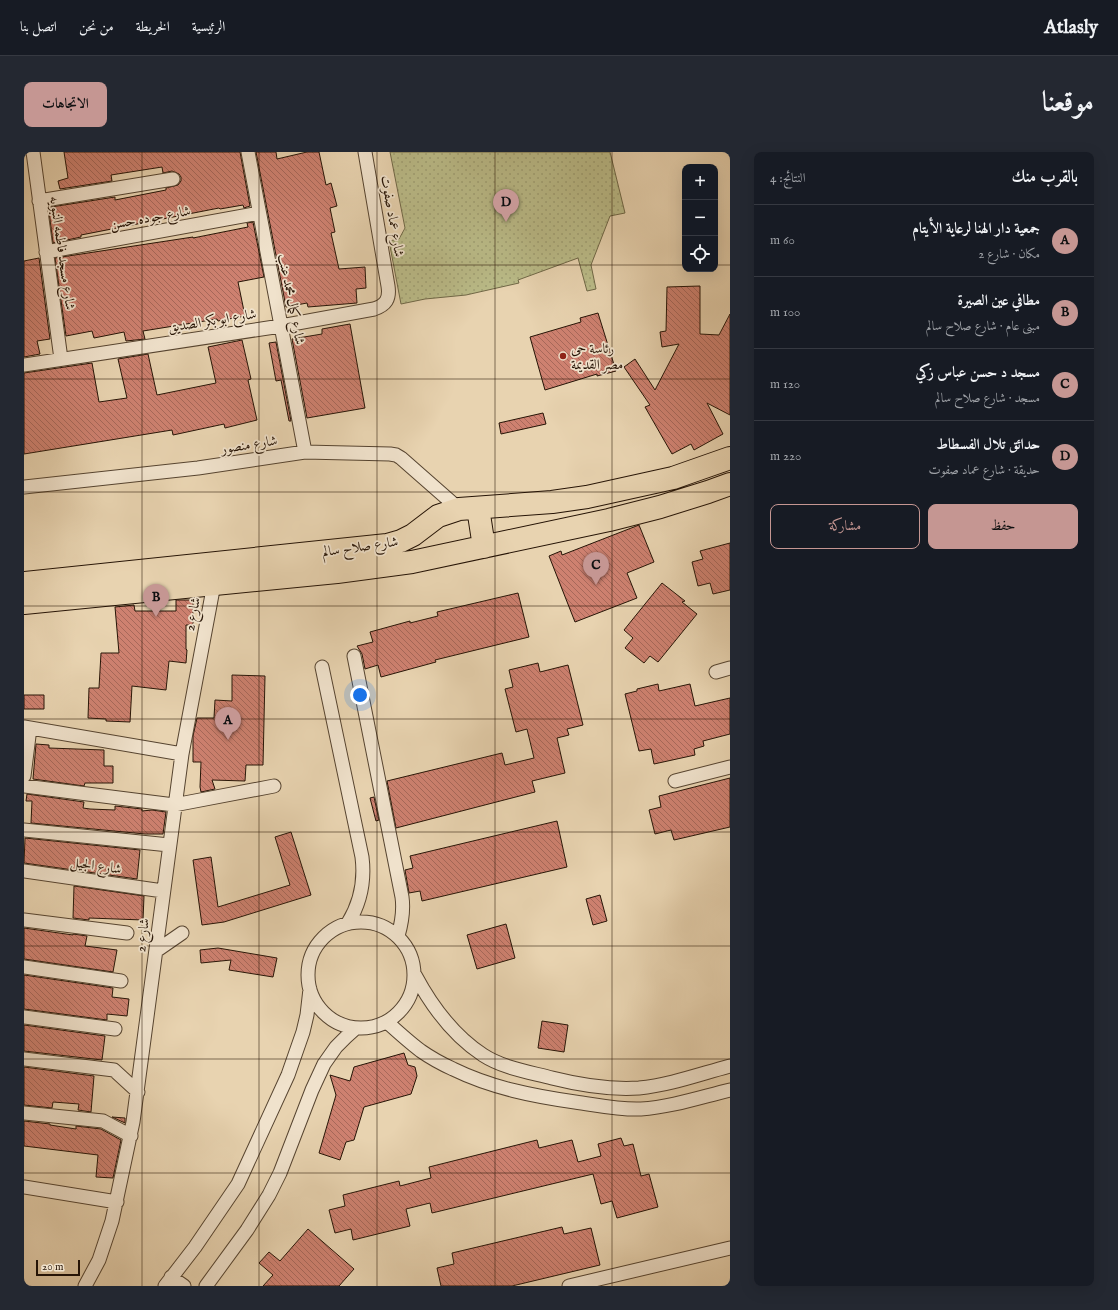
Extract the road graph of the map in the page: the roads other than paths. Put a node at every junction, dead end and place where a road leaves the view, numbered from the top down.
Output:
1 (33, 152) edge
2 (248, 152) edge
3 (365, 152) edge
4 (173, 179) dead end
5 (39, 201) junction
6 (259, 213) junction
7 (46, 252) junction
8 (388, 286) joint
9 (281, 326) junction
10 (61, 359) junction
11 (24, 365) edge
12 (305, 452) junction
13 (730, 458) edge
14 (730, 484) edge
15 (24, 487) edge
16 (468, 508) junction
17 (484, 548) junction
18 (24, 583) edge
19 (214, 584) junction
20 (24, 603) edge
21 (354, 656) dead end
22 (322, 667) dead end
23 (730, 668) edge
24 (716, 672) dead end
25 (27, 727) edge
26 (182, 754) junction
27 (730, 767) edge
28 (24, 776) edge
29 (675, 781) dead end
30 (24, 786) edge
31 (274, 786) dead end
32 (174, 806) junction
33 (24, 830) edge
34 (169, 845) junction
35 (24, 871) edge
36 (163, 891) junction
37 (24, 920) edge
38 (348, 923) junction
39 (127, 933) dead end
40 (182, 933) dead end
41 (398, 936) junction
42 (156, 951) junction
43 (24, 967) edge
44 (415, 975) junction
45 (121, 981) dead end
46 (310, 989) junction
47 (24, 1017) edge
48 (387, 1022) junction
49 (356, 1028) junction
50 (115, 1029) dead end
51 (24, 1059) edge
52 (730, 1066) edge
53 (675, 1081) junction
54 (730, 1090) edge
55 (138, 1092) junction
56 (679, 1102) junction
57 (24, 1113) edge
58 (130, 1136) junction
59 (24, 1187) edge
60 (117, 1202) junction
61 (730, 1248) edge
62 (168, 1282) edge
63 (85, 1286) edge
64 (184, 1286) edge
65 (206, 1286) edge
66 (569, 1286) edge

1 - 5 street, شارع مسجد فاطمه النبويه
2 - 6 street, شارع كمال محمد عنب
3 - 8 street, شارع عماد صفوت
4 - 5 street
5 - 7 street, شارع مسجد فاطمه النبويه
6 - 7 street, شارع جوده حسن
6 - 9 street, شارع كمال محمد عنب
7 - 10 street, شارع مسجد فاطمه النبويه
8 - 9 street, شارع ابو بكر الصديق
9 - 10 street, شارع ابو بكر الصديق
9 - 12 street, شارع كمال محمد عنب
10 - 11 street, شارع ابو بكر الصديق
12 - 15 street, شارع منصور
12 - 16 street, شارع منصور
13 - 16 highway, شارع صلاح سالم
14 - 17 highway, شارع صلاح سالم
16 - 17 highway
16 - 18 highway, شارع صلاح سالم
17 - 19 highway, شارع صلاح سالم
19 - 20 highway, شارع صلاح سالم
19 - 26 street, شارع 2
21 - 41 street
22 - 38 street
23 - 24 street
25 - 26 street
25 - 28 street
26 - 32 street, شارع 2
27 - 29 street
30 - 32 street
31 - 32 street
32 - 34 street, شارع 2
33 - 34 street
34 - 36 street, شارع 2
35 - 36 street, شارع الجيل
36 - 42 street, شارع 2
37 - 39 street
38 - 41 street
38 - 46 street
40 - 42 street
41 - 44 street
42 - 55 street, شارع 2
43 - 45 street
44 - 48 street
44 - 53 street
46 - 49 street
46 - 62 street
47 - 50 street
48 - 49 street
48 - 56 street
49 - 65 street
51 - 55 street
52 - 53 street
53 - 56 street
54 - 56 street
55 - 58 street, شارع 2
57 - 58 street
58 - 60 street, شارع 2
59 - 60 street
60 - 63 street, شارع 2
61 - 66 street
62 - 64 street

